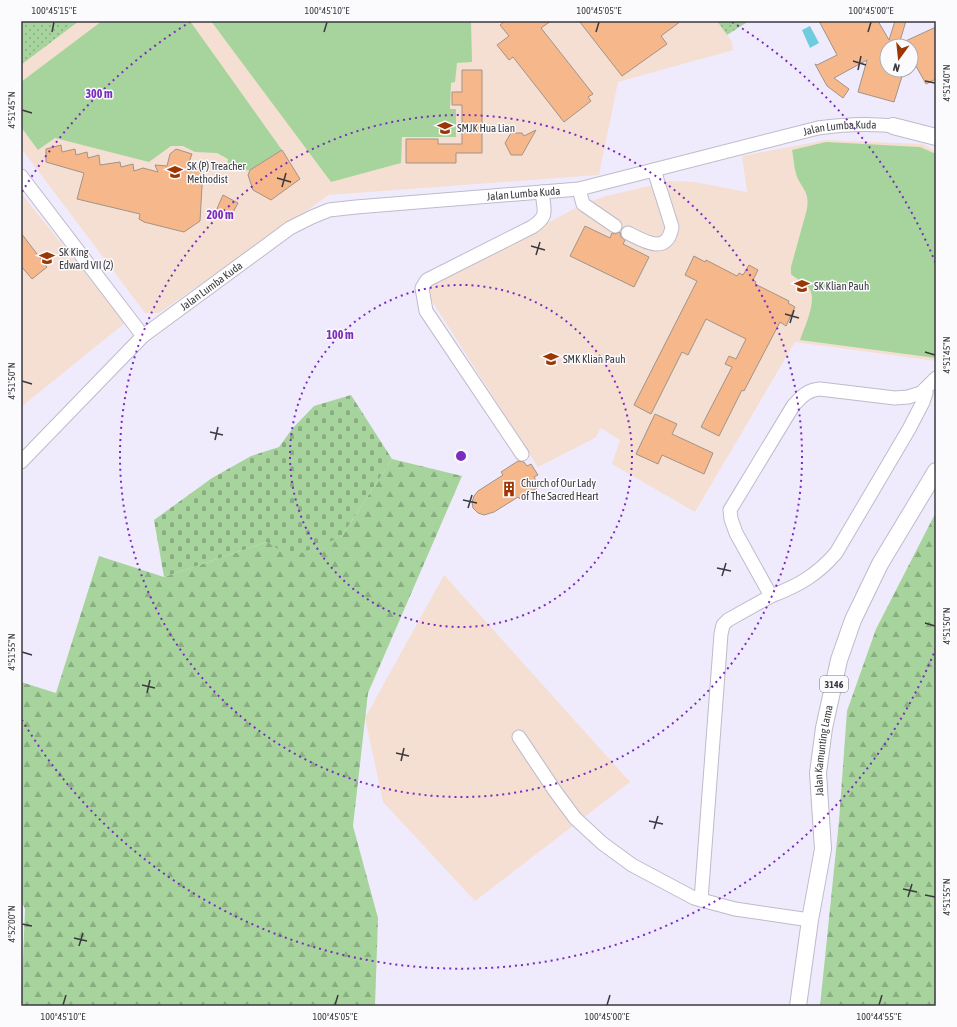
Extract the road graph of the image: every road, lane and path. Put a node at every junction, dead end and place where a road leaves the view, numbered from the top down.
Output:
1 (893, 126) junction
2 (936, 131) edge
3 (936, 137) edge
4 (654, 170) junction
5 (21, 176) edge
6 (579, 189) junction
7 (542, 192) junction
8 (615, 226) dead end
9 (628, 233) dead end
10 (143, 336) junction
11 (936, 378) edge
12 (925, 389) junction
13 (522, 454) dead end
14 (21, 462) edge
15 (936, 471) edge
16 (771, 596) junction
17 (519, 737) dead end
18 (701, 900) junction
19 (810, 920) junction
20 (798, 1006) edge

1 - 2 street, Jalan Lumba Kuda
1 - 3 main road
1 - 4 street, Jalan Lumba Kuda
4 - 6 street, Jalan Lumba Kuda
4 - 9 street
5 - 10 street
6 - 7 street, Jalan Lumba Kuda
6 - 8 street
7 - 10 street, Jalan Lumba Kuda
7 - 13 street
10 - 14 street, Jalan Lumba Kuda
11 - 12 street
12 - 16 street
12 - 16 street
15 - 19 main road, Jalan Kamunting Lama / 3146
16 - 18 street
17 - 18 street
18 - 19 street
19 - 20 main road, Jalan Kamunting Lama / 3146

